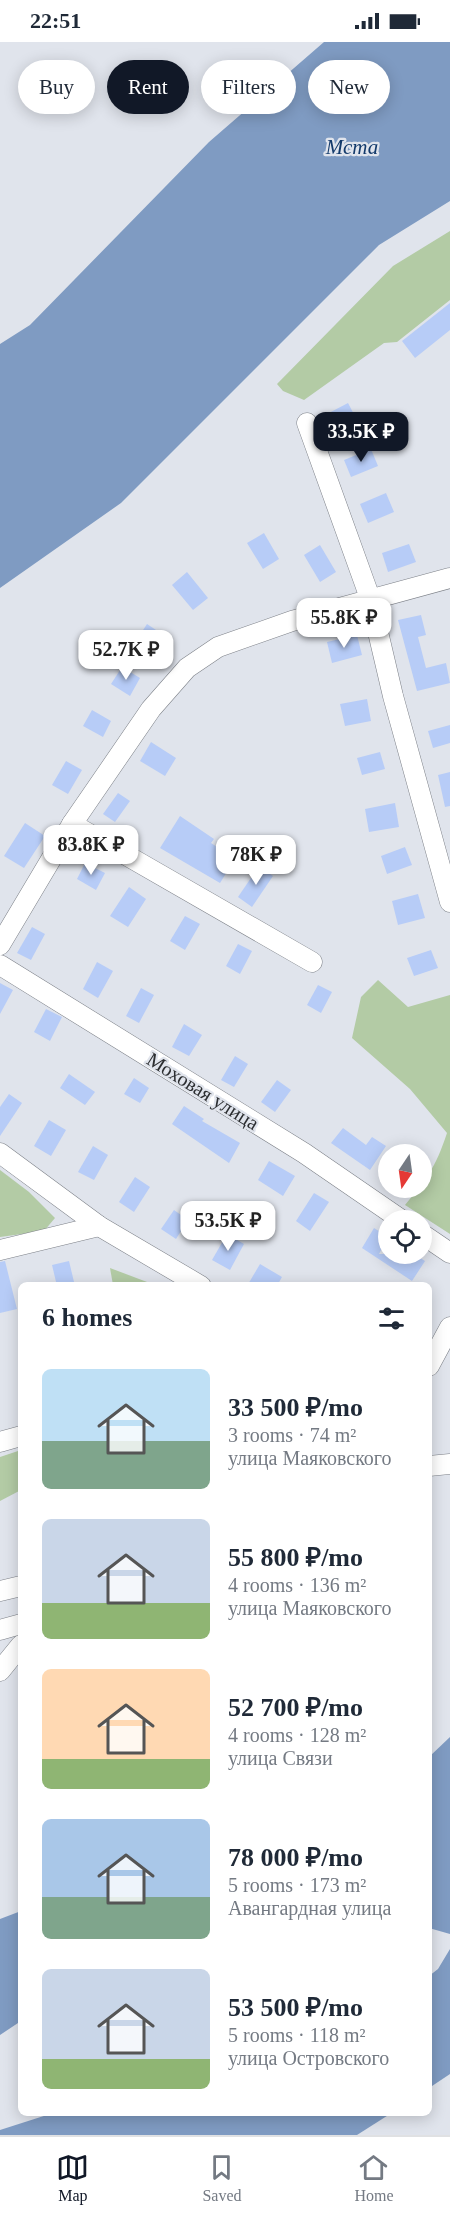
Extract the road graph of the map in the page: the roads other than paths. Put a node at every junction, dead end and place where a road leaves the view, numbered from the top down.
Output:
1 (307, 423) dead end
2 (450, 578) edge
3 (370, 598) junction
4 (72, 824) junction
5 (450, 902) edge
6 (0, 945) edge
7 (312, 962) dead end
8 (0, 965) edge
9 (0, 1153) edge
10 (387, 1210) edge
11 (99, 1226) junction
12 (432, 1241) edge
13 (0, 1250) edge
14 (450, 1253) edge
15 (194, 1282) edge
16 (450, 1327) edge
17 (432, 1360) edge
18 (18, 1437) edge
19 (0, 1442) edge
20 (450, 1464) edge
21 (432, 1466) edge
22 (18, 1587) edge
23 (0, 1591) edge
24 (18, 1624) edge
25 (0, 1630) edge
26 (18, 1649) edge
27 (0, 1671) edge

1 - 3 street
2 - 3 street
3 - 4 street
3 - 5 street
4 - 6 street
4 - 7 street
8 - 10 street, Моховая улица
9 - 11 street
11 - 13 street
11 - 15 street
12 - 14 street
16 - 17 street
18 - 19 street
20 - 21 street
22 - 23 street
24 - 25 street
26 - 27 street

